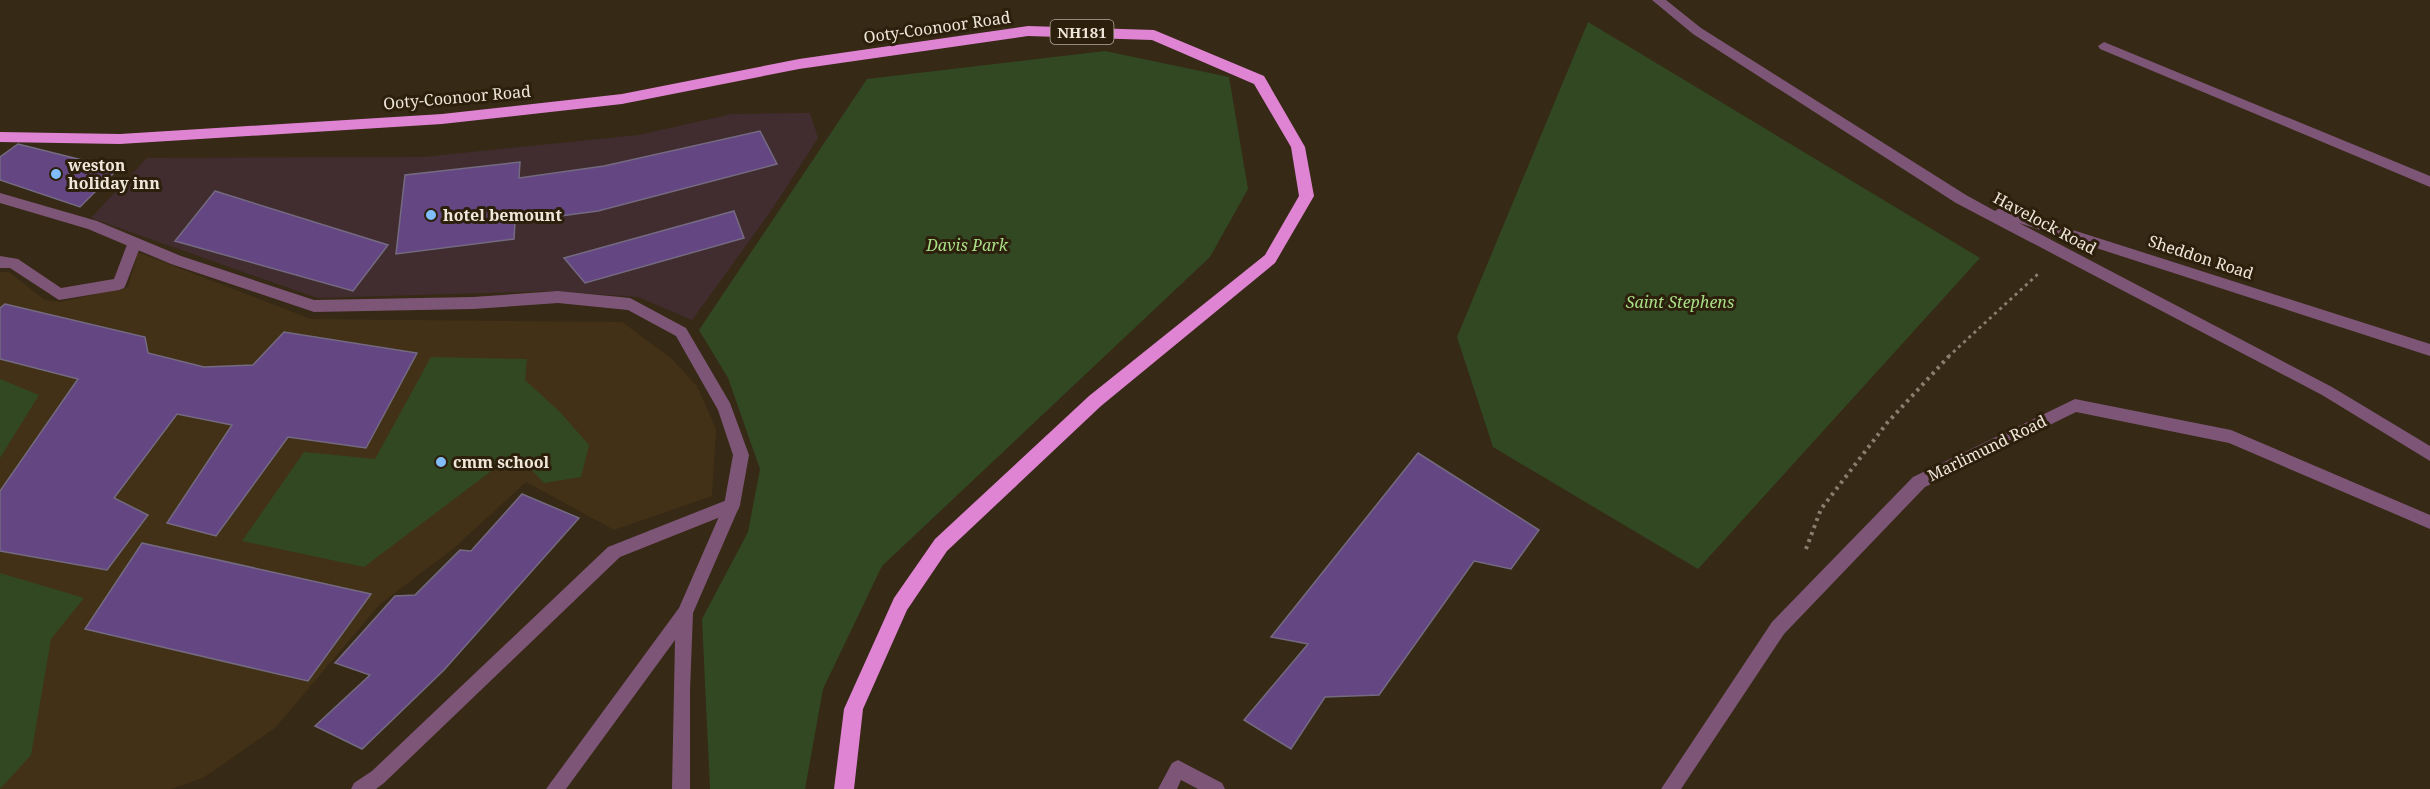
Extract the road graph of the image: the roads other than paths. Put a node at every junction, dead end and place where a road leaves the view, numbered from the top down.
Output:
1 (1658, 0) edge
2 (2104, 46) dead end
3 (0, 137) edge
4 (2430, 182) edge
5 (0, 198) edge
6 (1961, 199) junction
7 (135, 242) junction
8 (0, 262) edge
9 (2430, 350) edge
10 (2430, 454) edge
11 (732, 505) junction
12 (2430, 522) edge
13 (685, 613) junction
14 (360, 789) edge
15 (555, 789) edge
16 (681, 789) edge
17 (844, 789) edge
18 (1167, 789) edge
19 (1216, 789) edge
20 (1670, 789) edge

1 - 6 street, Havelock Road
2 - 4 street
3 - 17 highway, Ooty-Coonoor Road / NH181
5 - 7 street
6 - 9 street, Sheddon Road
6 - 10 street, Havelock Road
7 - 8 street
7 - 11 street
11 - 13 street
11 - 14 street
12 - 20 street, Marlimund Road
13 - 15 street
13 - 16 street
18 - 19 street

